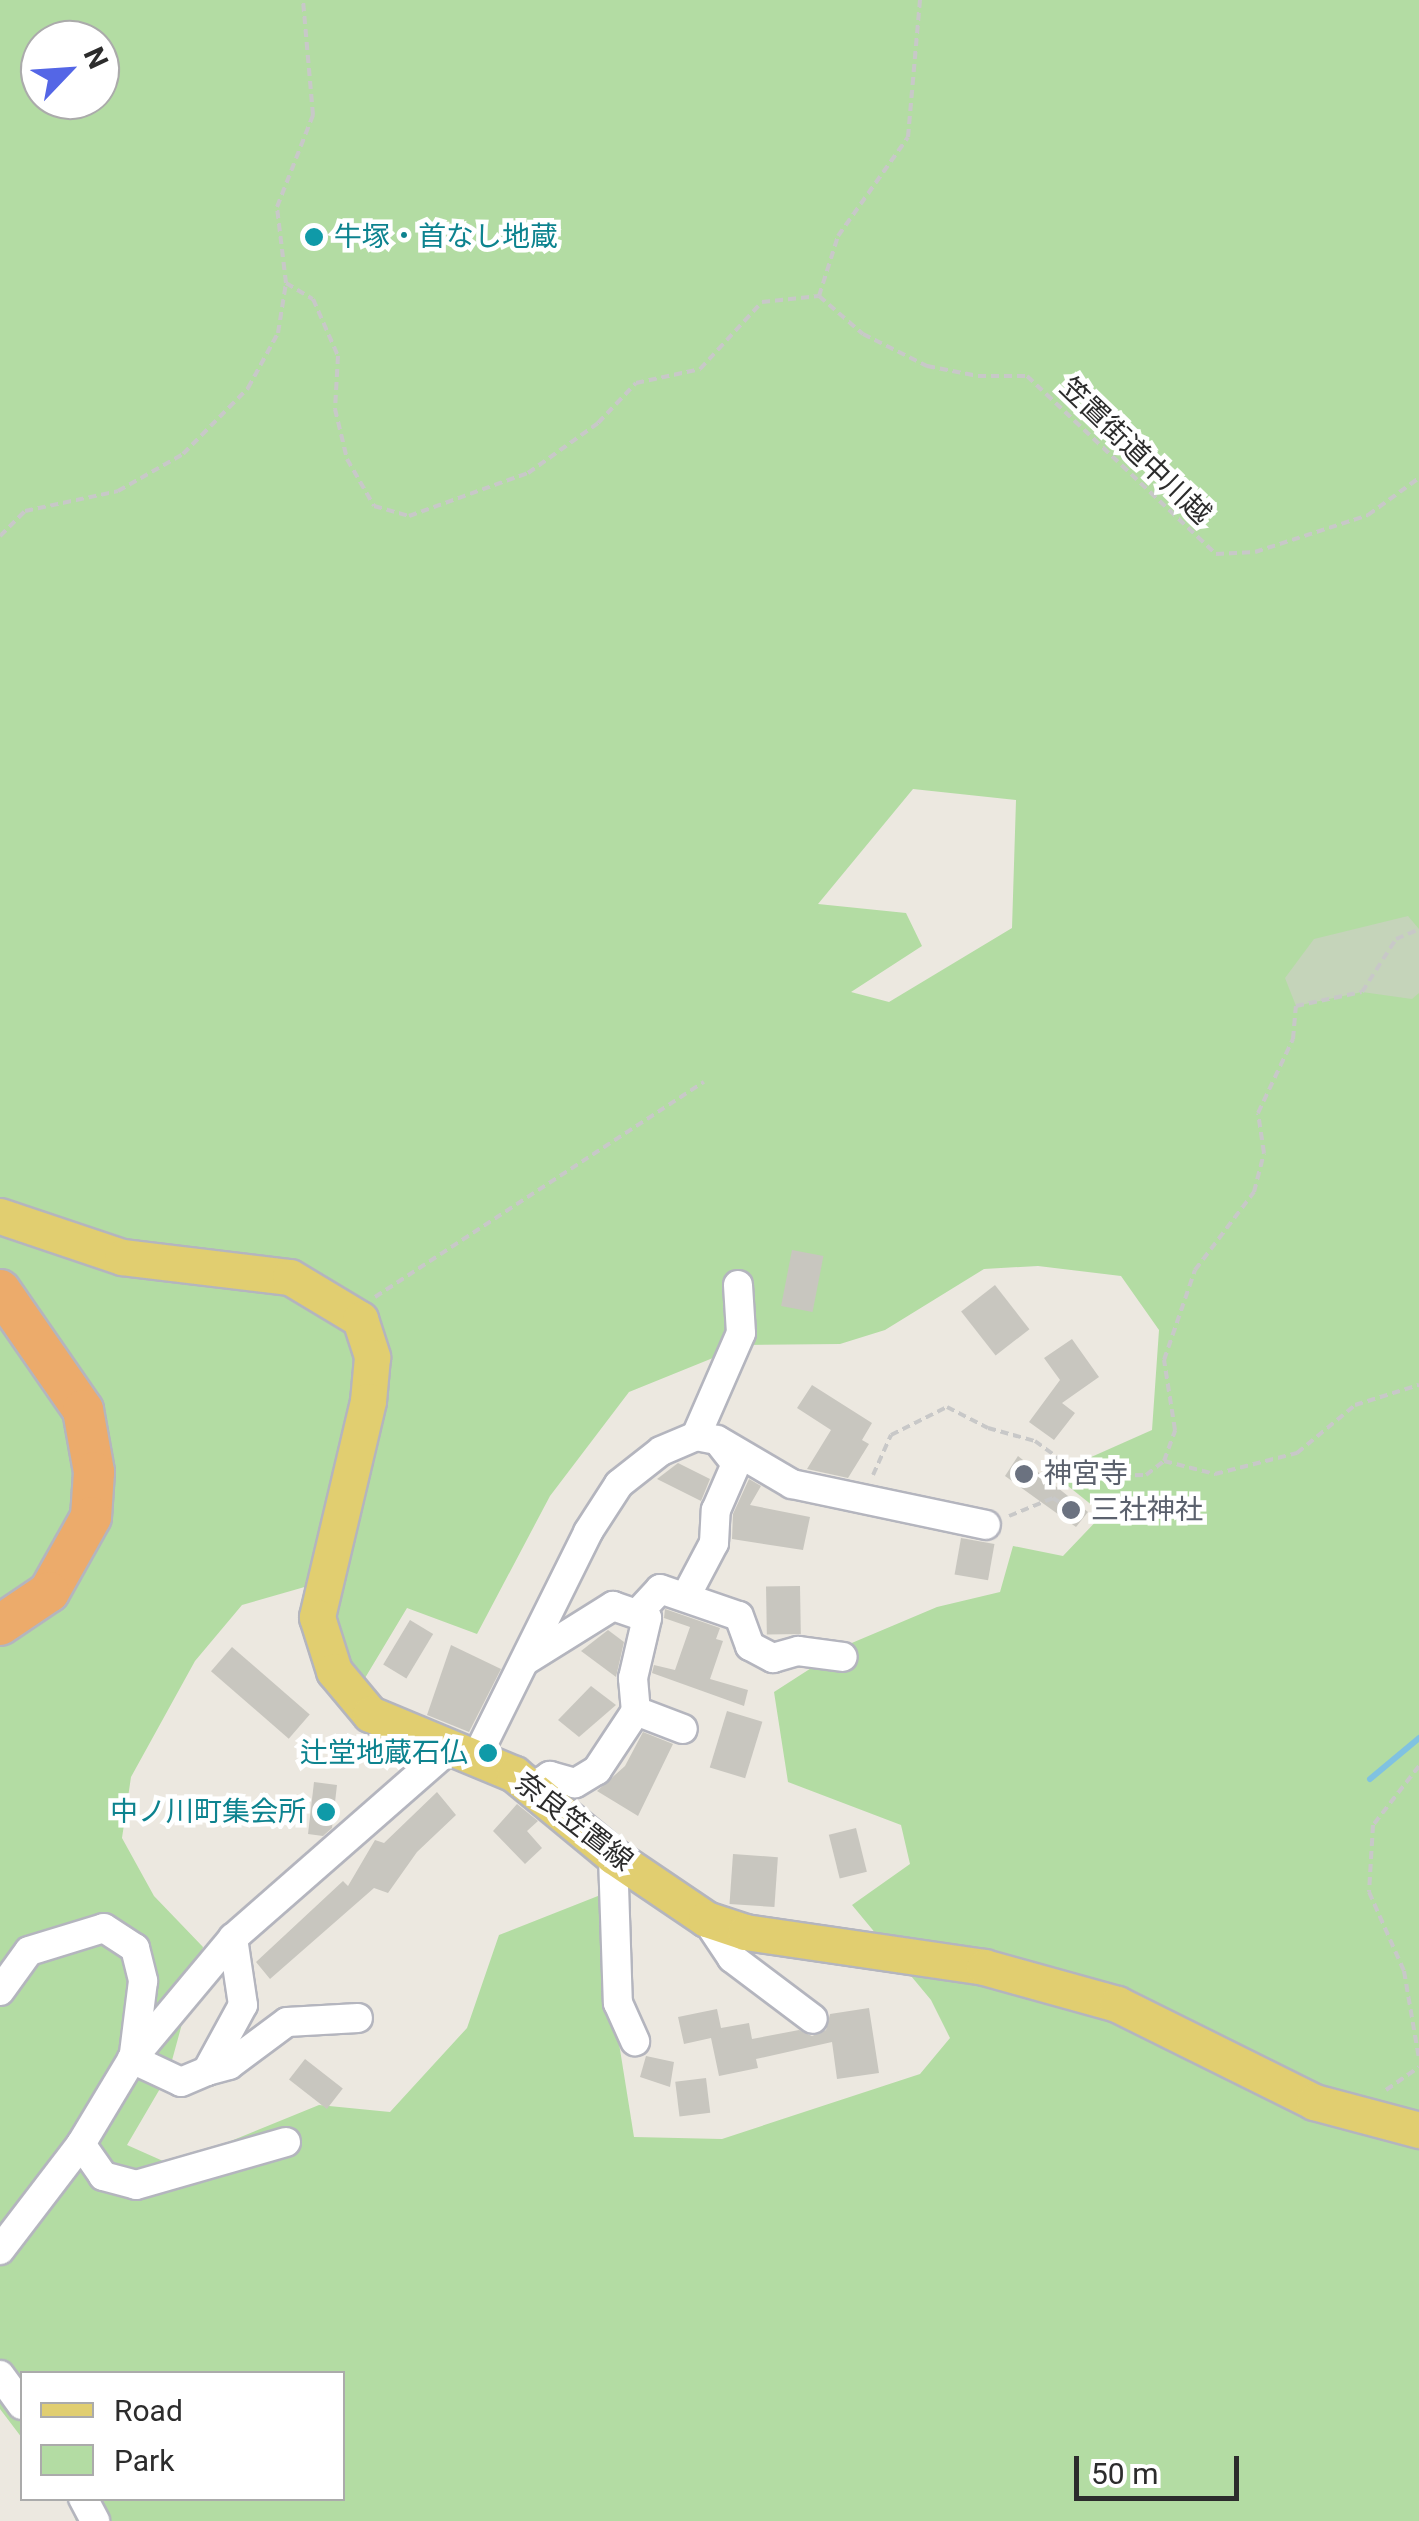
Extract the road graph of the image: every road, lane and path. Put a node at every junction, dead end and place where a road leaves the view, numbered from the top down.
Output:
1 (302, 0) edge
2 (920, 0) edge
3 (286, 283) junction
4 (819, 296) junction
5 (1419, 478) edge
6 (0, 536) edge
7 (1418, 929) edge
8 (704, 1082) dead end
9 (0, 1216) edge
10 (738, 1285) dead end
11 (0, 1290) edge
12 (347, 1306) junction
13 (1419, 1385) edge
14 (706, 1438) junction
15 (1164, 1461) junction
16 (860, 1502) junction
17 (1059, 1502) dead end
18 (1034, 1506) dead end
19 (986, 1526) dead end
20 (686, 1596) junction
21 (637, 1614) junction
22 (0, 1625) edge
23 (843, 1657) dead end
24 (524, 1662) junction
25 (636, 1711) junction
26 (683, 1729) dead end
27 (465, 1750) junction
28 (1419, 1766) edge
29 (533, 1786) junction
30 (613, 1856) junction
31 (706, 1919) junction
32 (233, 1938) junction
33 (0, 1991) edge
34 (358, 2018) dead end
35 (812, 2019) dead end
36 (636, 2041) dead end
37 (132, 2059) junction
38 (1419, 2059) edge
39 (207, 2072) junction
40 (1419, 2130) edge
41 (286, 2142) dead end
42 (81, 2144) junction
43 (0, 2250) edge
44 (0, 2375) edge
45 (20, 2403) edge

1 - 3 path
2 - 4 path
3 - 4 path
3 - 6 path
4 - 5 path, 笠置街道中川越
7 - 15 path
8 - 12 path
9 - 12 main road
10 - 14 street
11 - 22 highway
12 - 27 main road, 奈良笠置線
13 - 15 path
14 - 16 street
14 - 20 street
14 - 24 street
15 - 16 path
16 - 19 street
17 - 18 path
20 - 21 street
20 - 23 street
21 - 24 street
21 - 25 street
24 - 27 street
25 - 26 street
25 - 29 street
27 - 29 main road, 奈良笠置線
27 - 32 street
28 - 38 path
29 - 30 main road, 奈良笠置線
30 - 31 main road, 奈良笠置線
30 - 36 street
31 - 35 street
31 - 40 main road, 奈良笠置線
32 - 37 street
32 - 39 street
33 - 37 street
34 - 39 street
37 - 39 street
37 - 42 street
41 - 42 street
42 - 43 street
44 - 45 street

